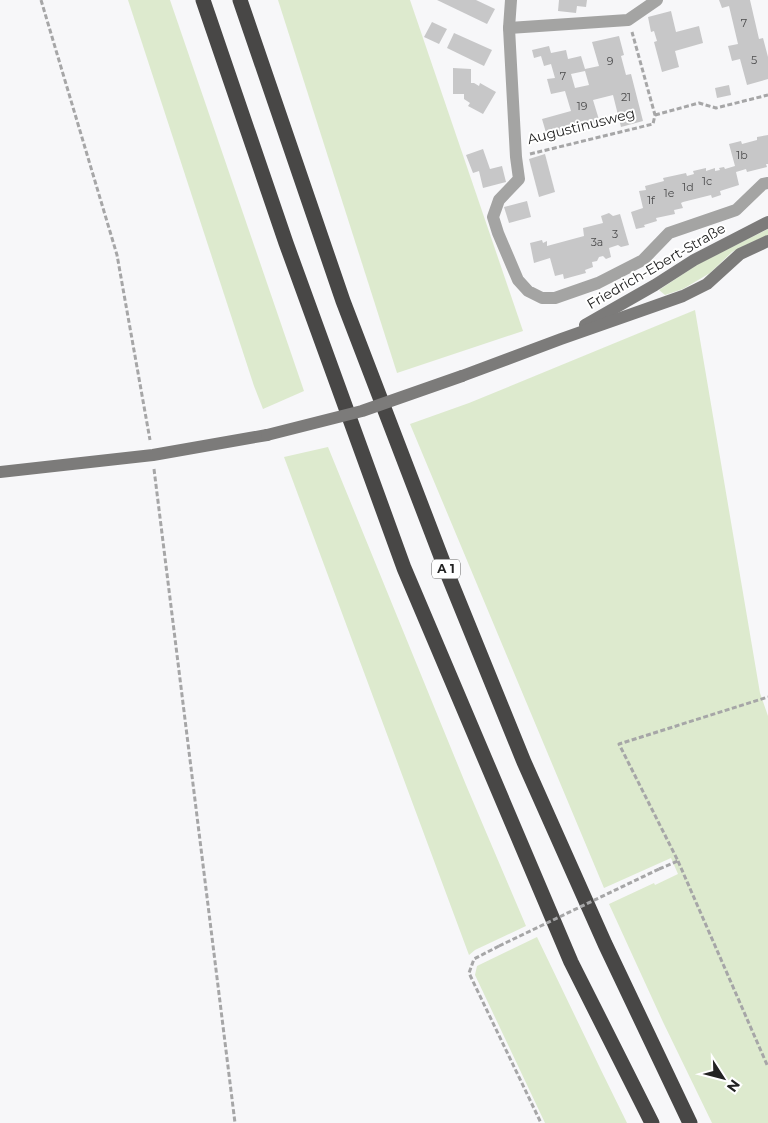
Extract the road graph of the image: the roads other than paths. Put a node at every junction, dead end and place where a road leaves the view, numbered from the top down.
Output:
1 (203, 0) edge
2 (240, 0) edge
3 (511, 0) edge
4 (657, 0) edge
5 (509, 28) junction
6 (768, 183) edge
7 (768, 222) edge
8 (768, 241) edge
9 (561, 339) junction
10 (0, 472) edge
11 (652, 1123) edge
12 (690, 1123) edge

1 - 11 highway
2 - 12 highway, A 1
3 - 5 street, Augustinusweg
4 - 5 street
5 - 6 street, Augustinusweg
7 - 9 main road, Friedrich-Ebert-Straße
8 - 9 main road, Friedrich-Ebert-Straße
9 - 10 main road, Friedrich-Ebert-Straße, bridge

